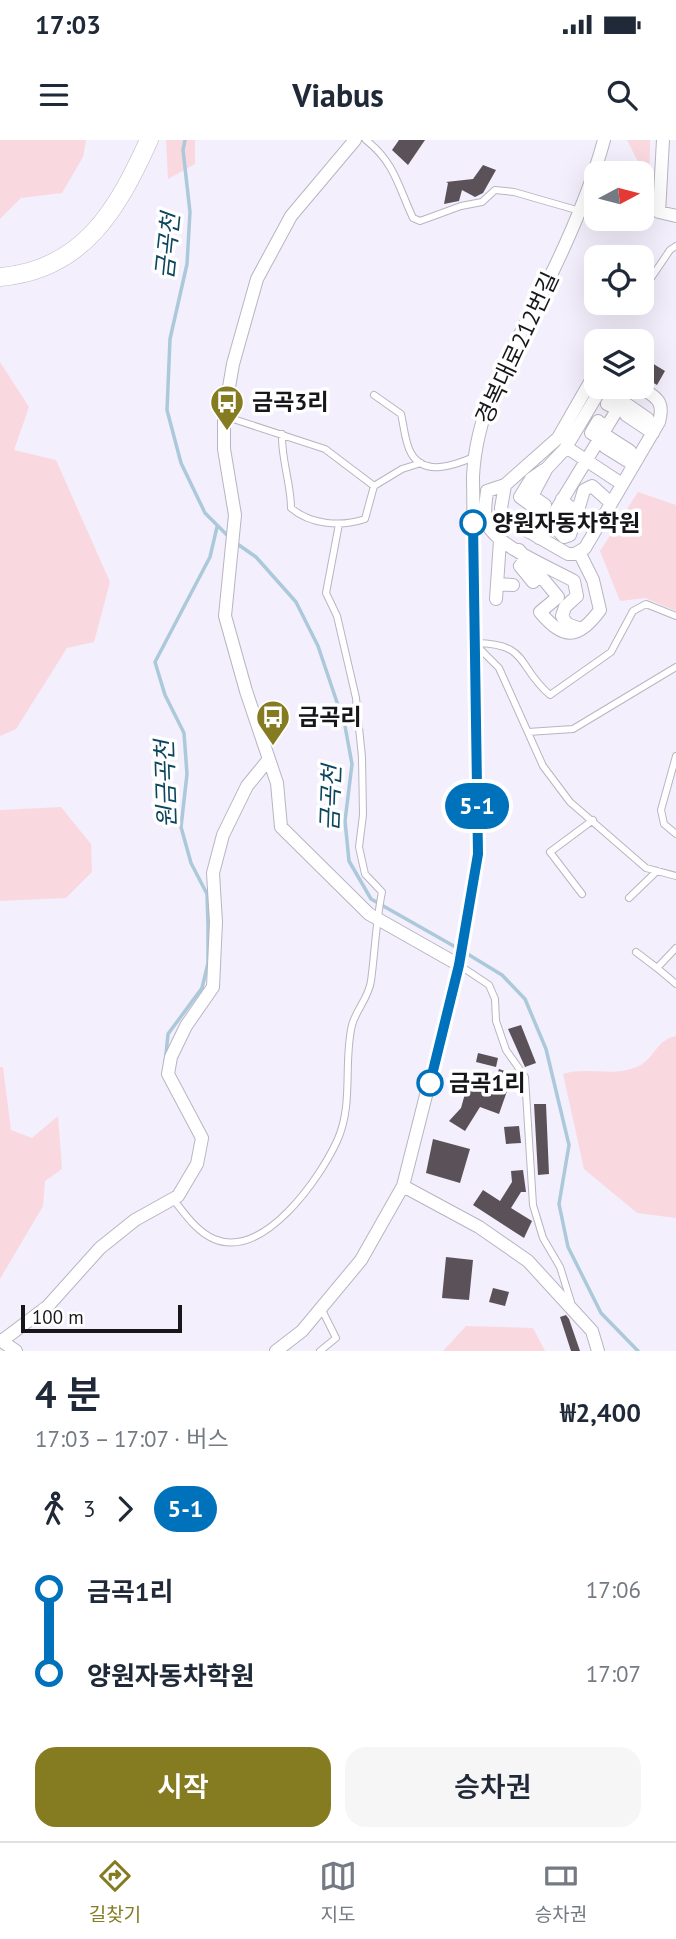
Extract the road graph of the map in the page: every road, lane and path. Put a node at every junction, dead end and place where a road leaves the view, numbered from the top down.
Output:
1 (149, 140) edge
2 (355, 140) edge
3 (366, 140) edge
4 (604, 140) edge
5 (663, 140) edge
6 (580, 211) junction
7 (676, 216) edge
8 (676, 246) edge
9 (654, 274) edge
10 (0, 276) edge
11 (584, 393) edge
12 (374, 395) dead end
13 (654, 396) edge
14 (595, 399) edge
15 (628, 399) edge
16 (224, 416) junction
17 (622, 428) junction
18 (653, 433) junction
19 (282, 434) junction
20 (566, 447) junction
21 (474, 457) junction
22 (586, 460) junction
23 (421, 463) junction
24 (634, 465) junction
25 (622, 484) junction
26 (505, 485) junction
27 (374, 486) junction
28 (473, 495) junction
29 (487, 498) junction
30 (562, 499) junction
31 (611, 503) junction
32 (549, 521) junction
33 (339, 524) junction
34 (596, 528) junction
35 (530, 533) junction
36 (500, 541) junction
37 (579, 552) junction
38 (522, 554) junction
39 (497, 584) junction
40 (513, 586) dead end
41 (496, 600) dead end
42 (676, 616) edge
43 (581, 629) junction
44 (474, 643) junction
45 (676, 667) edge
46 (528, 732) junction
47 (676, 756) edge
48 (269, 759) junction
49 (593, 820) junction
50 (676, 834) edge
51 (657, 871) junction
52 (676, 876) edge
53 (582, 894) dead end
54 (629, 898) dead end
55 (377, 916) junction
56 (676, 948) edge
57 (636, 952) dead end
58 (459, 965) junction
59 (657, 968) junction
60 (676, 984) edge
61 (403, 1186) junction
62 (173, 1199) junction
63 (321, 1308) junction
64 (573, 1311) junction
65 (1, 1340) edge
66 (16, 1351) edge
67 (276, 1351) edge
68 (320, 1351) edge
69 (598, 1351) edge

1 - 10 street
2 - 16 street
3 - 6 lane
4 - 6 street, 경복대로212번길
5 - 7 street
6 - 21 street, 경복대로212번길
8 - 9 lane
11 - 26 street
12 - 23 lane
13 - 18 street
14 - 20 street
15 - 17 street
16 - 19 lane
16 - 48 street
17 - 18 street
17 - 22 street
17 - 24 street
18 - 24 street
19 - 27 lane
19 - 33 lane
20 - 22 street
20 - 35 street
21 - 23 lane
21 - 28 street, 경복대로212번길
22 - 25 street
22 - 30 street
23 - 27 lane
24 - 25 street
25 - 31 street
26 - 29 street
26 - 35 street
27 - 33 lane
28 - 29 street
28 - 44 street, 경복대로212번길
29 - 36 street
30 - 31 street
30 - 32 street
31 - 34 street
32 - 34 street
32 - 35 street
33 - 55 lane
34 - 37 street
35 - 37 street
36 - 38 street
36 - 39 street
37 - 43 street
38 - 43 street
38 - 43 street
39 - 40 street
39 - 41 street
42 - 44 lane
44 - 46 lane
44 - 58 street, 경복대로212번길
45 - 46 lane
46 - 49 lane
47 - 50 lane
48 - 55 street
48 - 62 street
49 - 51 lane
49 - 53 lane
51 - 52 lane
51 - 54 lane
55 - 58 street
55 - 62 lane
56 - 59 lane
57 - 59 lane
58 - 61 street, 경복대로212번길
58 - 64 lane
59 - 60 lane
61 - 63 street, 경복대로212번길
61 - 64 street
62 - 65 street
63 - 67 street, 경복대로212번길
63 - 68 lane
64 - 69 street
65 - 66 street

